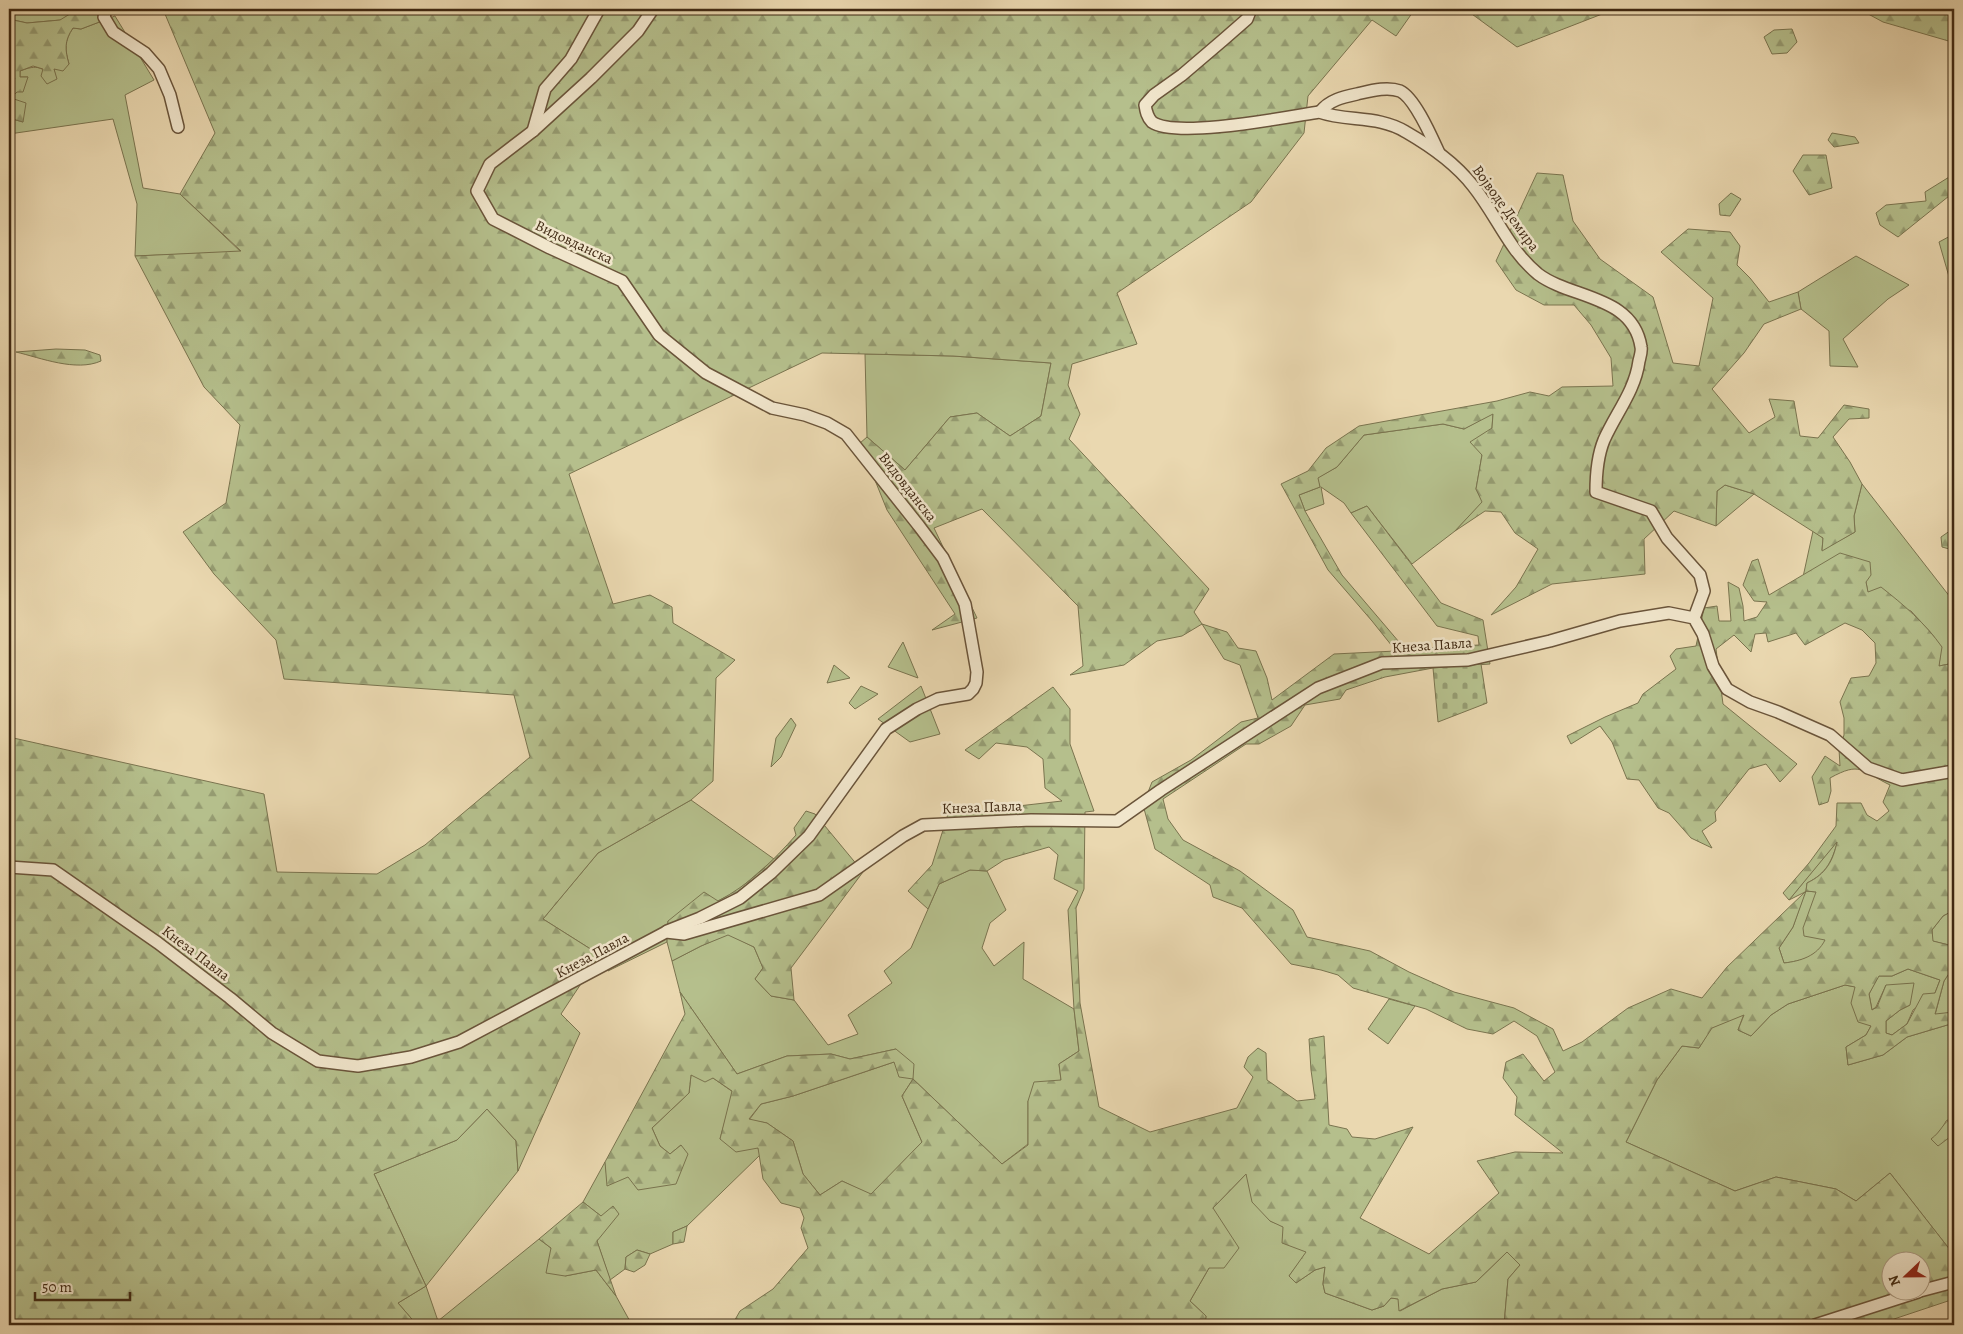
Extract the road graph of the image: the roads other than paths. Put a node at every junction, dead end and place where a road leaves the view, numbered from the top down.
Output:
1 (106, 9) edge
2 (599, 9) edge
3 (653, 9) edge
4 (1251, 9) edge
5 (1320, 112) junction
6 (178, 127) dead end
7 (533, 131) junction
8 (1440, 153) junction
9 (1694, 618) junction
10 (1954, 771) edge
11 (9, 867) edge
12 (666, 932) junction
13 (1954, 1282) edge
14 (1930, 1288) edge
15 (1885, 1302) edge
16 (1815, 1325) edge

1 - 6 street
2 - 7 street
3 - 7 street, Видовданска
4 - 5 street
5 - 8 street, Војводе Демира
5 - 8 street
7 - 12 street, Видовданска
8 - 9 street, Војводе Демира
9 - 10 street
9 - 12 street, Кнеза Павла
11 - 12 street, Кнеза Павла
13 - 14 street
15 - 16 street

